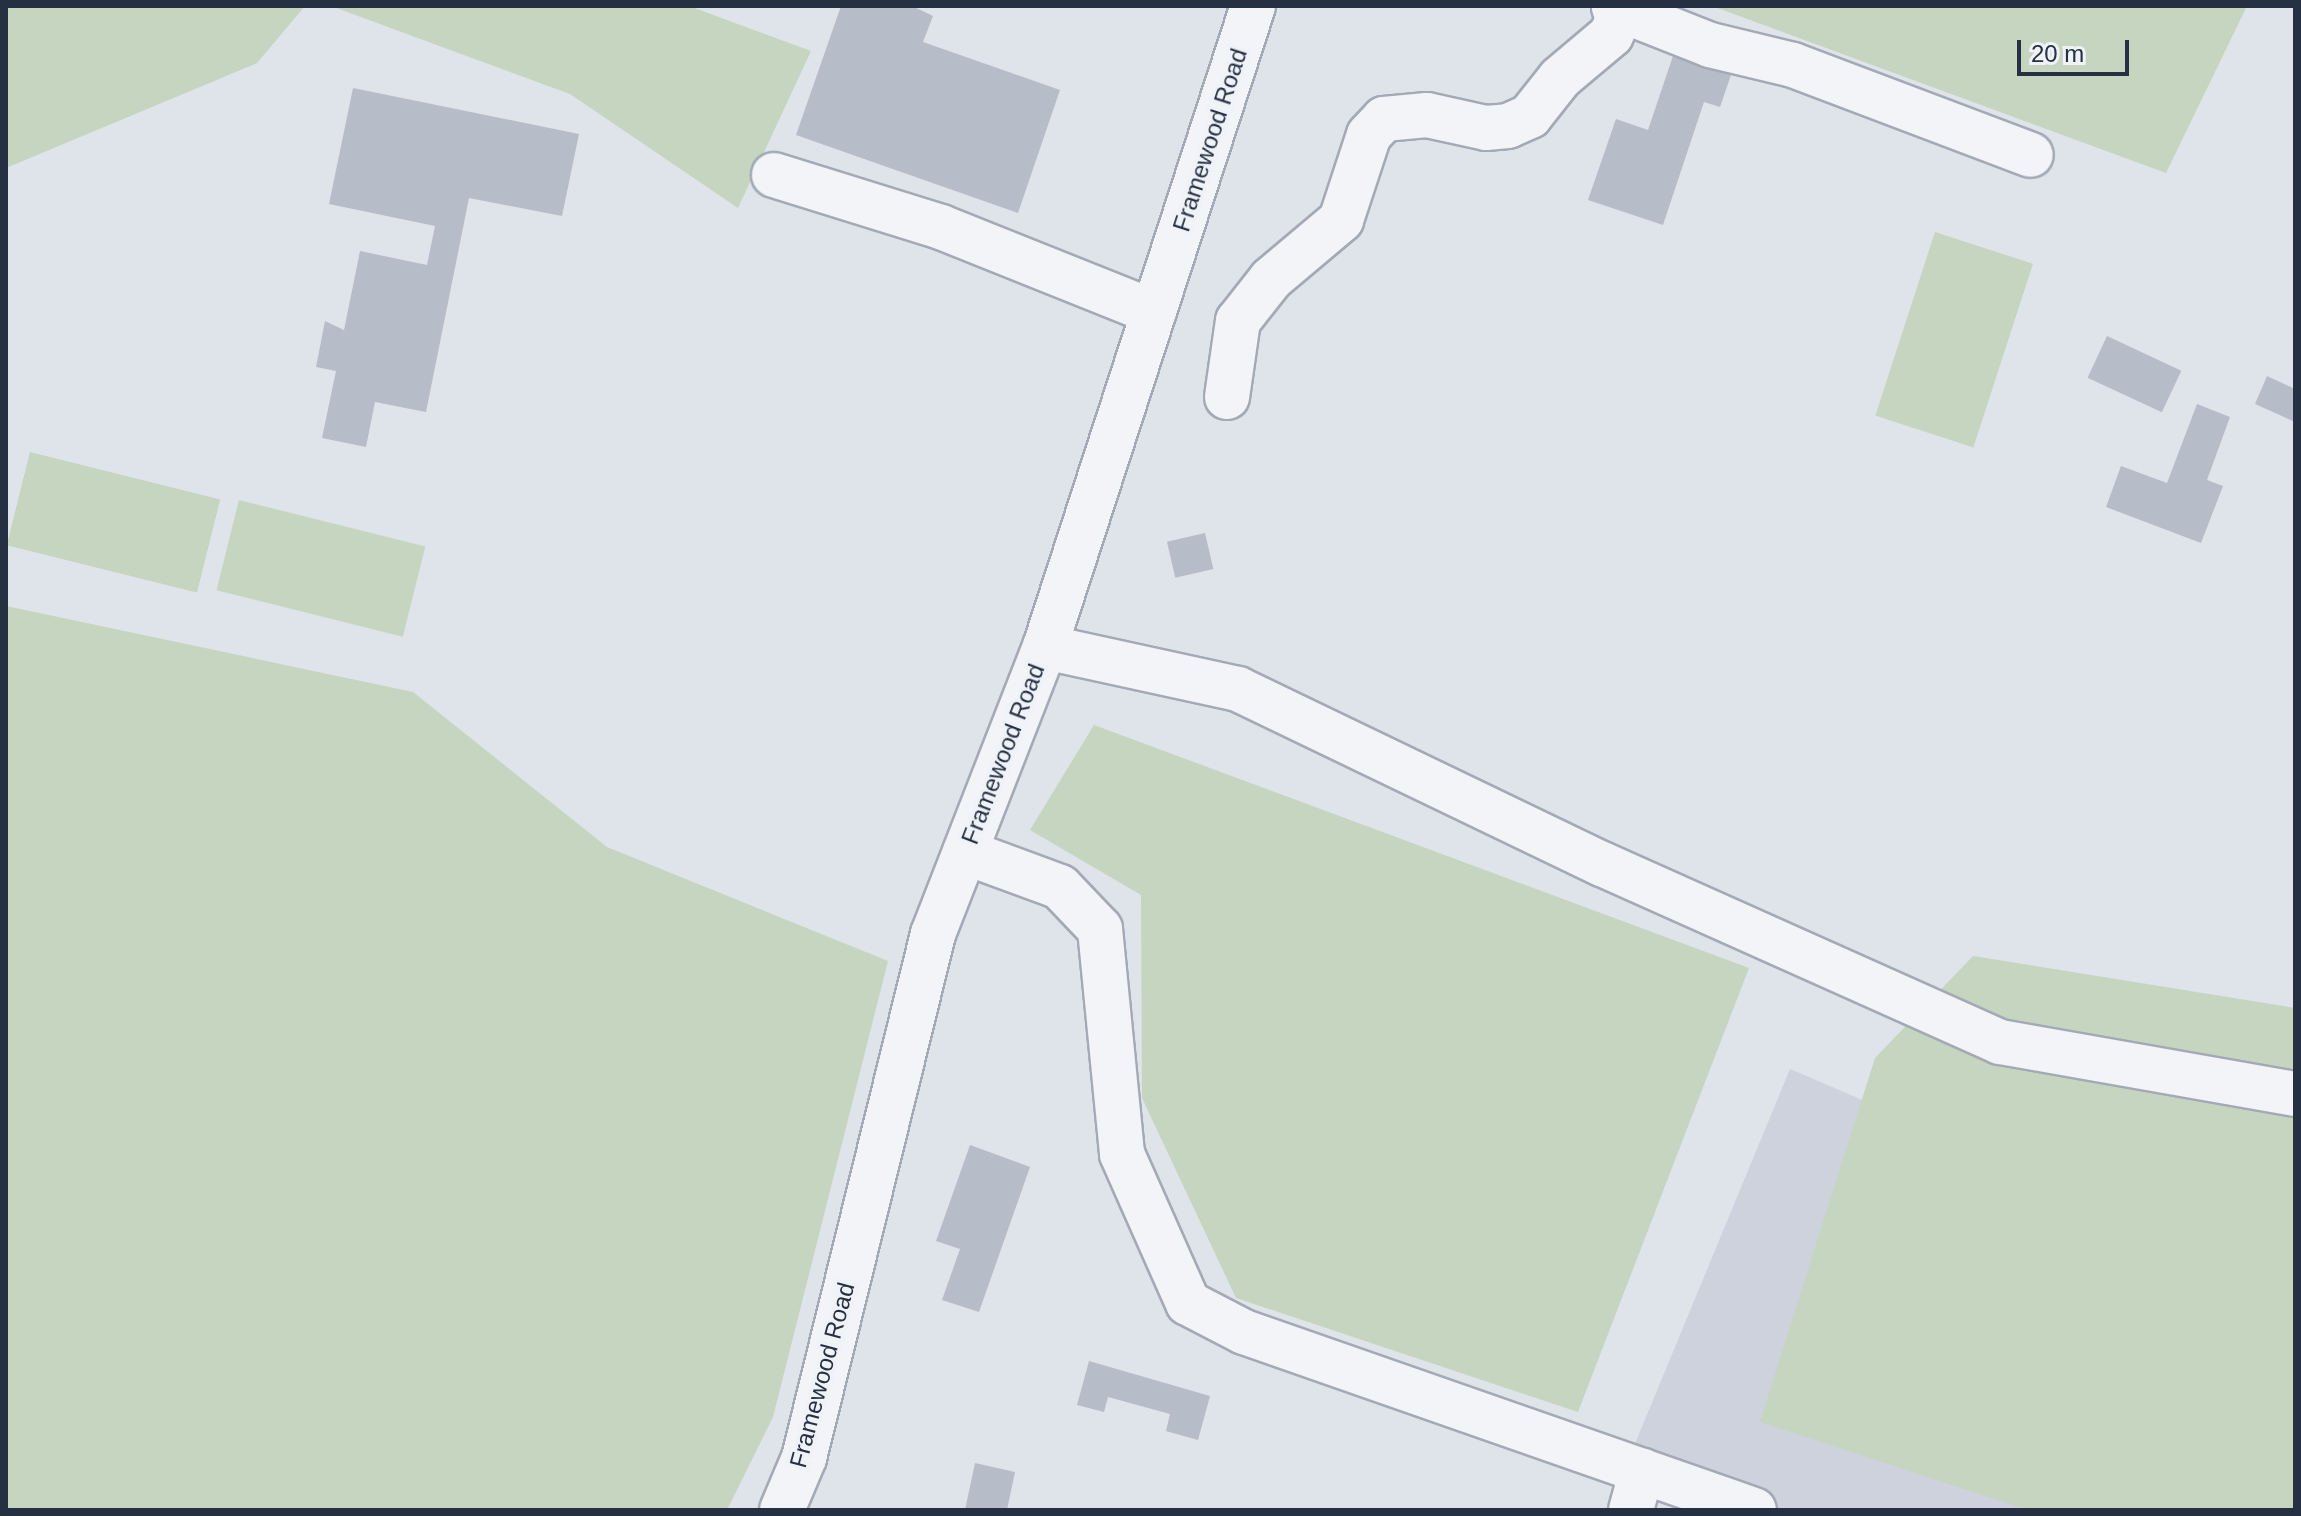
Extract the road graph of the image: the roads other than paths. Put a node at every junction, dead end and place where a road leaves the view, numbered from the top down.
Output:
1 (1253, 6) edge
2 (1614, 6) edge
3 (2031, 155) dead end
4 (774, 175) dead end
5 (1154, 312) junction
6 (1227, 397) dead end
7 (1045, 647) junction
8 (965, 852) junction
9 (2295, 1094) edge
10 (1636, 1490) edge
11 (782, 1510) edge
12 (1754, 1510) edge

1 - 5 street, Framewood Road
2 - 3 street
2 - 6 street
4 - 5 street
5 - 7 street, Framewood Road
7 - 8 street, Framewood Road
7 - 9 street
8 - 10 street
8 - 11 street, Framewood Road
10 - 12 street

